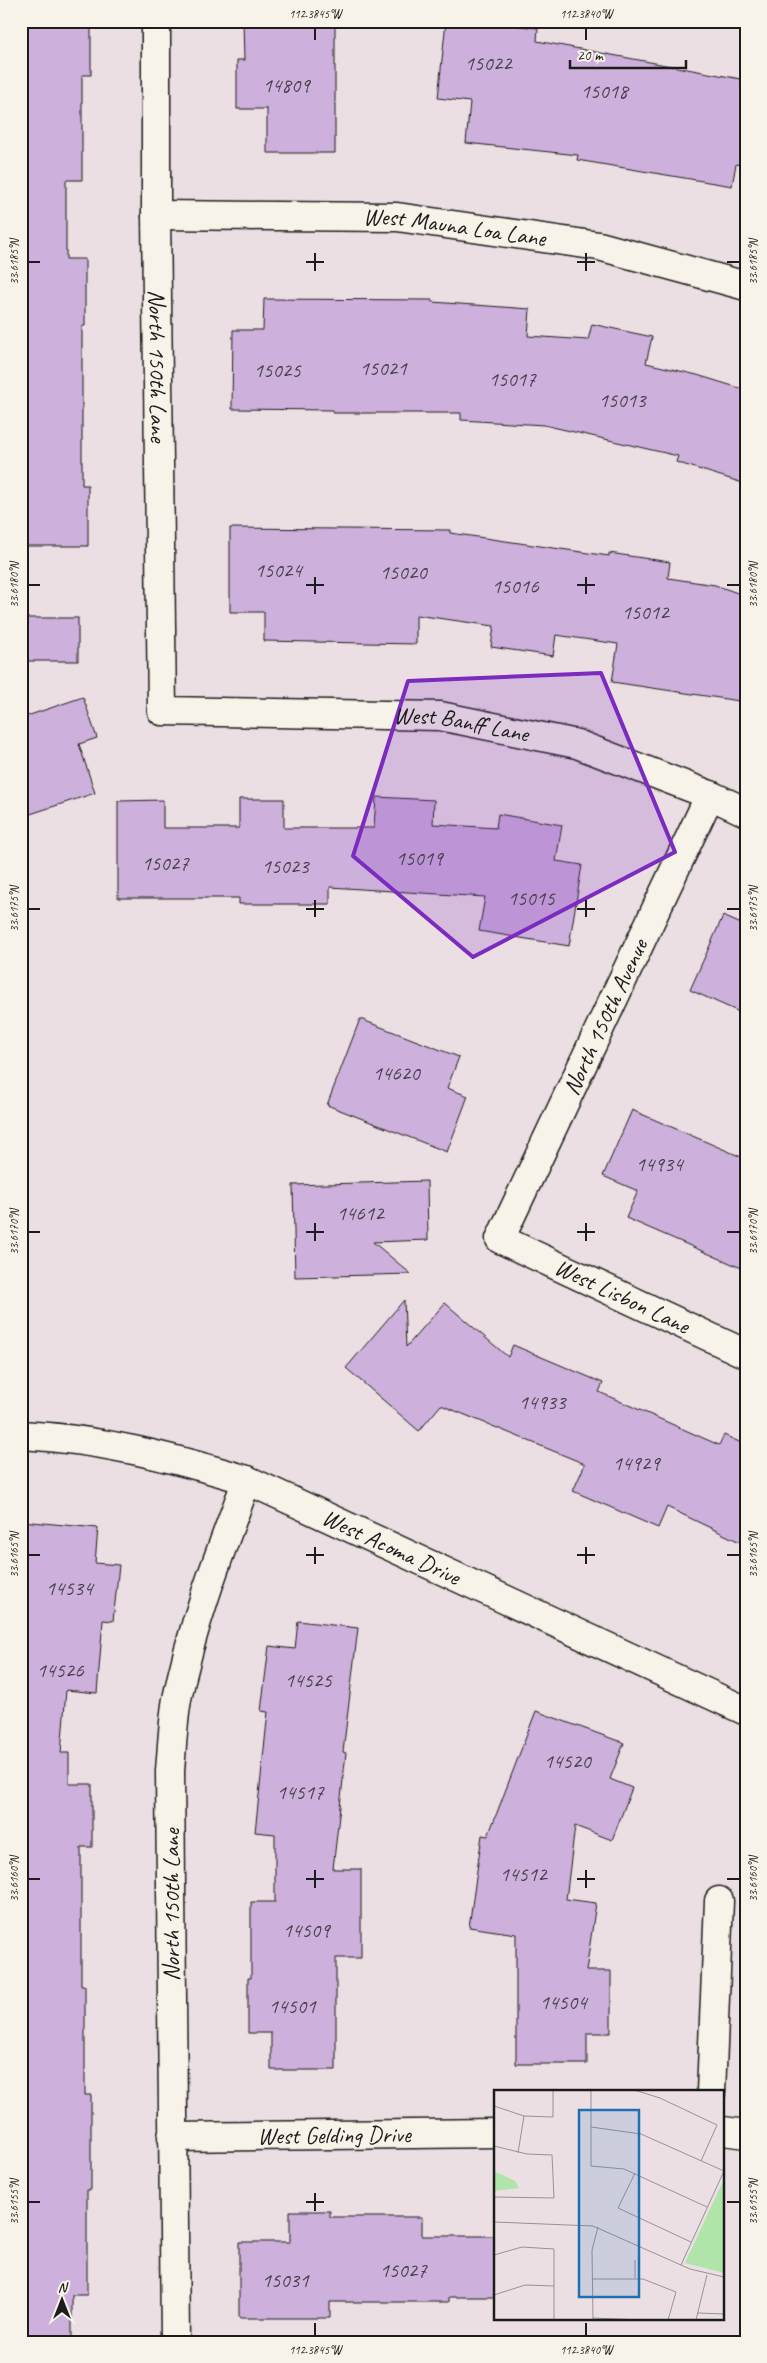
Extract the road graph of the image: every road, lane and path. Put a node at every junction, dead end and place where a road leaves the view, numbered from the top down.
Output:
1 (156, 21) edge
2 (156, 215) junction
3 (746, 286) edge
4 (162, 711) joint
5 (710, 796) junction
6 (746, 812) edge
7 (500, 1238) joint
8 (746, 1354) edge
9 (21, 1434) edge
10 (246, 1480) junction
11 (746, 1711) edge
12 (719, 1901) dead end
13 (711, 2090) edge
14 (724, 2131) edge
15 (494, 2133) edge
16 (746, 2134) edge
17 (172, 2137) junction
18 (175, 2342) edge

1 - 2 street, North 150th Lane
2 - 3 street, West Mauna Loa Lane
2 - 4 street, North 150th Lane
4 - 5 street, West Banff Lane
5 - 6 street, West Banff Lane
5 - 7 street, North 150th Avenue
7 - 8 street, West Lisbon Lane
9 - 10 street, West Acoma Drive
10 - 11 street, West Acoma Drive
10 - 17 street, North 150th Lane
12 - 13 street
14 - 16 street
15 - 17 street, West Gelding Drive
17 - 18 street, North 150th Lane

